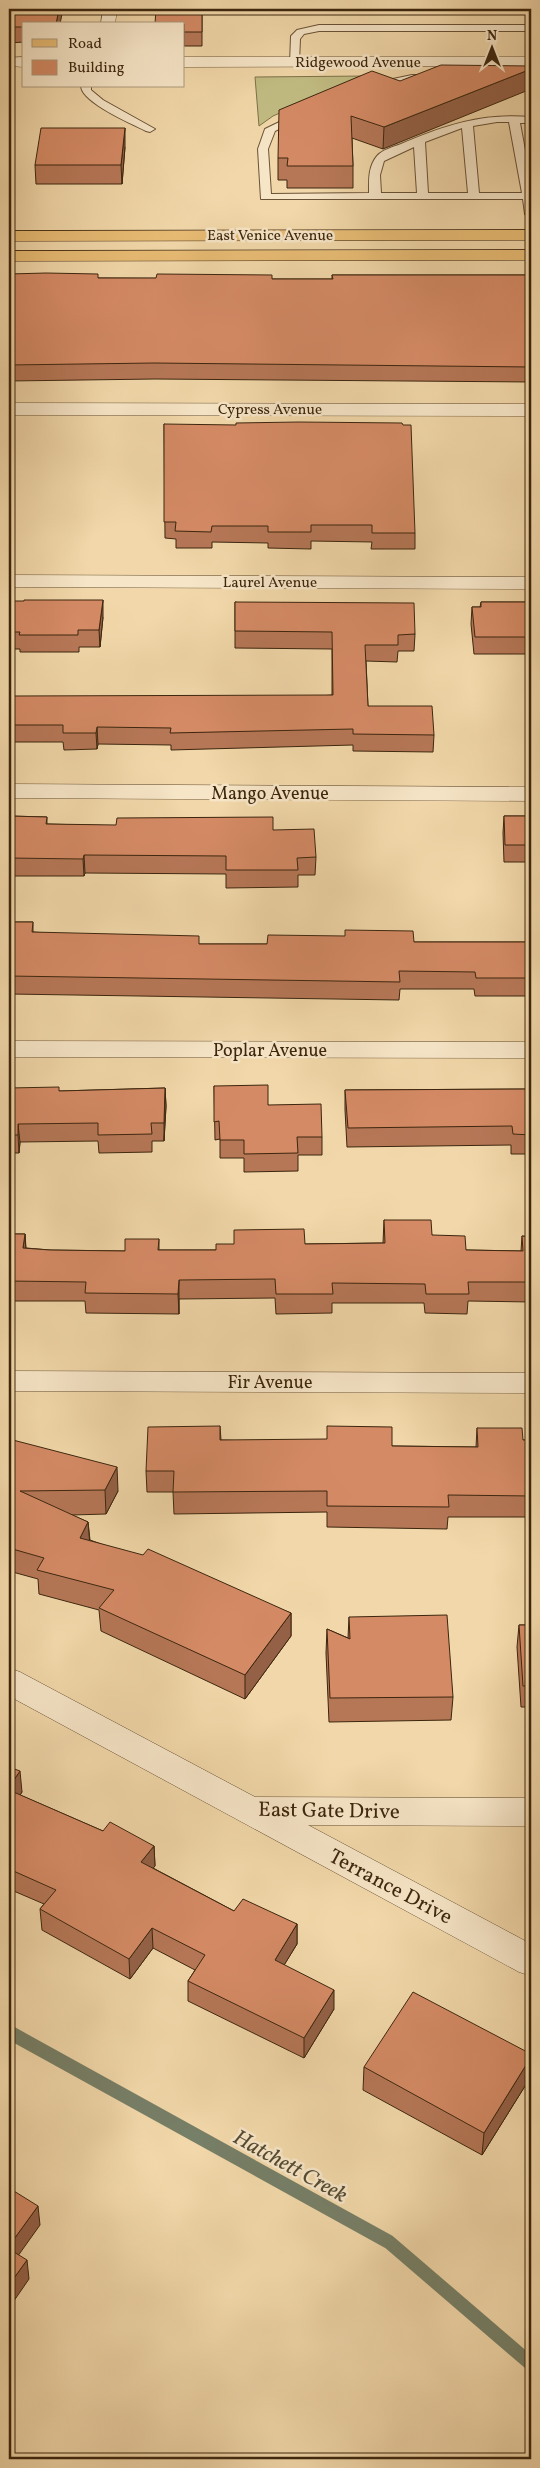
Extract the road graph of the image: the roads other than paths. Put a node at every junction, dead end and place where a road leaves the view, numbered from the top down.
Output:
1 (110, 9) edge
2 (108, 22) edge
3 (531, 28) edge
4 (9, 62) edge
5 (22, 62) edge
6 (185, 62) edge
7 (294, 62) junction
8 (409, 62) junction
9 (531, 62) edge
10 (412, 78) junction
11 (442, 78) edge
12 (86, 88) edge
13 (359, 88) edge
14 (315, 108) edge
15 (514, 119) junction
16 (531, 120) edge
17 (466, 123) junction
18 (150, 130) dead end
19 (419, 141) junction
20 (474, 196) junction
21 (530, 196) edge
22 (375, 197) junction
23 (422, 197) junction
24 (531, 214) edge
25 (531, 235) edge
26 (9, 236) edge
27 (531, 255) edge
28 (9, 256) edge
29 (9, 409) edge
30 (531, 410) edge
31 (9, 582) edge
32 (531, 584) edge
33 (9, 791) edge
34 (531, 794) edge
35 (9, 1049) edge
36 (531, 1050) edge
37 (9, 1381) edge
38 (531, 1383) edge
39 (9, 1680) edge
40 (252, 1811) junction
41 (531, 1812) edge
42 (531, 1961) edge

1 - 2 street
3 - 7 lane
4 - 5 street
6 - 7 street, Ridgewood Avenue
7 - 8 street, Ridgewood Avenue
8 - 9 street, Ridgewood Avenue
8 - 10 lane
10 - 11 lane
10 - 13 lane
12 - 18 lane
14 - 22 lane
15 - 16 lane
15 - 17 lane
15 - 21 lane
17 - 19 lane
17 - 20 lane
19 - 22 lane
19 - 23 lane
20 - 21 lane
20 - 23 lane
21 - 24 lane
22 - 23 lane
25 - 26 main road, East Venice Avenue
27 - 28 main road, East Venice Avenue
29 - 30 street, Cypress Avenue
31 - 32 street, Laurel Avenue
33 - 34 street, Mango Avenue
35 - 36 street, Poplar Avenue
37 - 38 street, Fir Avenue
39 - 40 street, East Gate Drive
40 - 41 street, East Gate Drive
40 - 42 street, Terrance Drive

